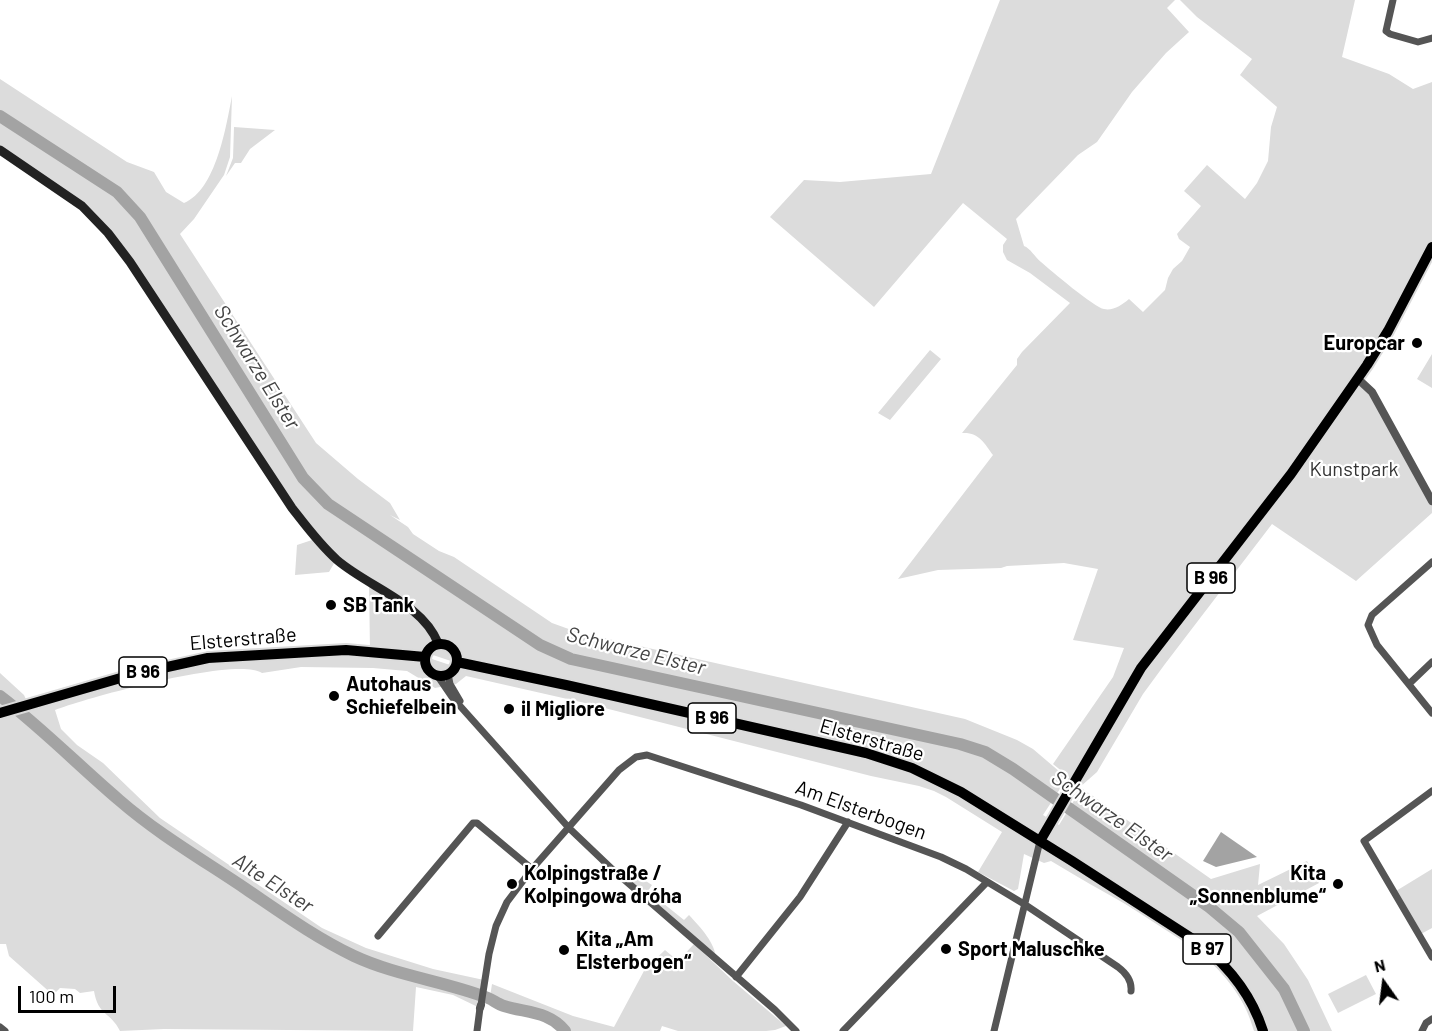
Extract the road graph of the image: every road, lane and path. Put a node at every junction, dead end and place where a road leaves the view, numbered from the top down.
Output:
1 (1393, 0) edge
2 (1432, 38) edge
3 (0, 150) edge
4 (1432, 247) edge
5 (1358, 379) junction
6 (1432, 501) edge
7 (1432, 562) edge
8 (438, 643) junction
9 (425, 657) junction
10 (457, 662) junction
11 (1432, 662) edge
12 (448, 674) junction
13 (437, 675) junction
14 (1408, 684) junction
15 (466, 711) junction
16 (1, 712) edge
17 (1432, 713) edge
18 (1432, 791) edge
19 (848, 822) junction
20 (569, 828) junction
21 (1040, 841) junction
22 (532, 869) junction
23 (987, 882) junction
24 (1024, 904) junction
25 (378, 936) dead end
26 (1432, 957) edge
27 (736, 977) junction
28 (1131, 991) dead end
29 (1432, 1019) edge
30 (0, 1027) edge
31 (5, 1031) edge
32 (477, 1031) edge
33 (796, 1031) edge
34 (843, 1031) edge
35 (994, 1031) edge
36 (1263, 1031) edge
37 (1422, 1031) edge

1 - 2 street
3 - 8 main road
4 - 5 main road, B 96
5 - 6 street
5 - 21 main road, B 96
7 - 14 street
8 - 9 main road
8 - 10 main road
9 - 13 main road
9 - 16 main road, Elsterstraße / B 96
10 - 12 main road
10 - 21 main road, Elsterstraße / B 96
11 - 14 street
12 - 13 main road
12 - 15 street
13 - 15 street
14 - 17 street
15 - 20 street
18 - 26 street
19 - 20 street, Am Elsterbogen
19 - 23 street, Am Elsterbogen
19 - 27 street
20 - 22 street, Am Elsterbogen
20 - 27 street
21 - 24 street
21 - 36 main road, Elsterstraße / B 97
22 - 25 street
22 - 32 street, Am Elsterbogen
23 - 24 street, Am Elsterbogen
23 - 34 street
24 - 28 street, Am Elsterbogen
24 - 35 street
27 - 33 street
29 - 37 street
30 - 31 street

